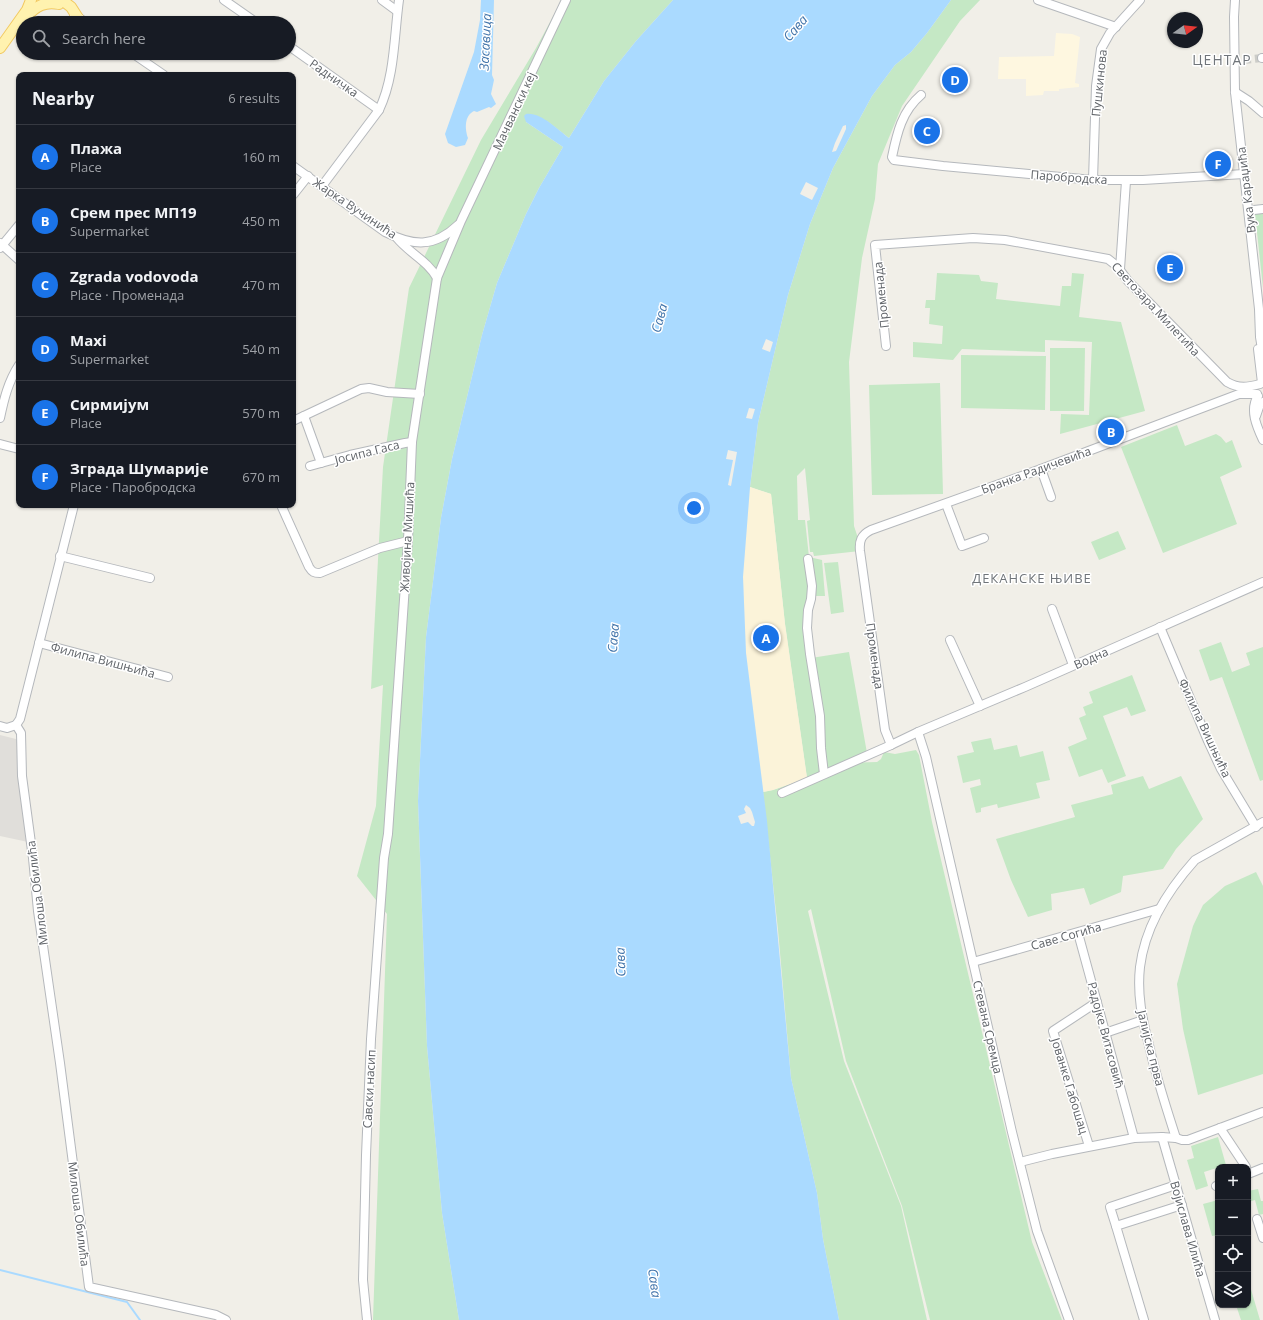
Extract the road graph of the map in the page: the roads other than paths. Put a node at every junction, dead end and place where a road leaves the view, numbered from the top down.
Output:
1 (31, 0) edge
2 (224, 0) edge
3 (382, 0) edge
4 (399, 0) edge
5 (566, 0) edge
6 (1038, 0) edge
7 (1140, 0) edge
8 (1235, 0) edge
9 (58, 1) edge
10 (397, 11) junction
11 (23, 16) edge
12 (27, 16) edge
13 (79, 16) edge
14 (247, 16) edge
15 (16, 26) edge
16 (1116, 27) junction
17 (0, 48) edge
18 (296, 51) edge
19 (142, 60) edge
20 (160, 72) edge
21 (1236, 92) junction
22 (921, 95) dead end
23 (379, 110) junction
24 (1263, 113) edge
25 (296, 168) edge
26 (1244, 174) junction
27 (308, 176) junction
28 (1093, 180) junction
29 (1126, 181) junction
30 (322, 186) junction
31 (296, 191) edge
32 (462, 221) junction
33 (16, 228) edge
34 (396, 238) junction
35 (1, 245) edge
36 (875, 245) joint
37 (16, 258) edge
38 (1120, 270) junction
39 (437, 278) junction
40 (1260, 337) junction
41 (886, 346) dead end
42 (1263, 355) edge
43 (16, 370) edge
44 (1262, 383) edge
45 (1237, 390) junction
46 (420, 394) junction
47 (1260, 398) edge
48 (304, 416) junction
49 (0, 418) edge
50 (1256, 419) junction
51 (296, 420) edge
52 (1263, 440) edge
53 (412, 442) junction
54 (0, 444) edge
55 (16, 448) edge
56 (321, 463) junction
57 (310, 466) dead end
58 (1041, 469) junction
59 (1051, 497) dead end
60 (946, 504) junction
61 (73, 508) edge
62 (282, 508) edge
63 (862, 537) joint
64 (984, 538) dead end
65 (408, 541) junction
66 (60, 556) junction
67 (808, 558) dead end
68 (150, 578) dead end
69 (1263, 582) edge
70 (1052, 609) dead end
71 (1160, 627) junction
72 (950, 640) dead end
73 (39, 643) junction
74 (1073, 665) junction
75 (168, 677) dead end
76 (980, 706) junction
77 (16, 725) junction
78 (0, 726) edge
79 (918, 732) junction
80 (891, 744) junction
81 (824, 774) junction
82 (782, 793) dead end
83 (1259, 824) edge
84 (384, 858) joint
85 (1159, 909) junction
86 (1078, 933) junction
87 (973, 962) junction
88 (1097, 1002) junction
89 (1143, 1020) junction
90 (1105, 1033) junction
91 (1263, 1112) edge
92 (1220, 1128) junction
93 (1162, 1137) junction
94 (1134, 1138) junction
95 (1176, 1138) junction
96 (1088, 1146) junction
97 (1020, 1162) junction
98 (1243, 1164) edge
99 (1263, 1168) edge
100 (1251, 1170) edge
101 (1176, 1185) junction
102 (1182, 1205) junction
103 (1258, 1219) dead end
104 (1116, 1226) junction
105 (1263, 1238) edge
106 (226, 1320) edge
107 (367, 1320) edge
108 (1069, 1320) edge
109 (1144, 1320) edge
110 (1215, 1320) edge

1 - 11 main road
2 - 14 street
3 - 10 street
4 - 10 street
5 - 32 street, Мачвански кеј
6 - 16 street
7 - 16 street, Пушкинова
8 - 21 street, Вука Караџића
9 - 12 main road
9 - 13 main road
10 - 23 street
15 - 17 main road
16 - 28 street, Пушкинова
18 - 23 street, Радничка
19 - 20 street
21 - 24 street
21 - 26 street, Вука Караџића
22 - 28 street, Паробродска
23 - 30 street
25 - 27 street, Жарка Вучинића
26 - 29 street, Паробродска
26 - 40 street, Вука Караџића
27 - 30 street, Жарка Вучинића
27 - 31 street
28 - 29 street, Паробродска
29 - 38 street
30 - 34 street, Жарка Вучинића
32 - 34 street, Жарка Вучинића
32 - 39 street, Живојина Мишића
33 - 35 street
34 - 39 street
35 - 37 street
36 - 38 street, Светозара Милетића
36 - 41 street, Променада
38 - 45 street, Светозара Милетића
39 - 46 street, Живојина Мишића
40 - 42 street, Вука Караџића
40 - 44 street, Вука Караџића
43 - 49 street
44 - 45 street
44 - 47 street
45 - 47 street
45 - 50 street, Светозара Милетића
45 - 58 street, Бранка Радичевића
46 - 48 street
46 - 53 street, Живојина Мишића
47 - 50 street
48 - 51 street
48 - 56 street, Јосипа Гаса
50 - 52 street
53 - 56 street, Јосипа Гаса
53 - 65 street, Живојина Мишића
54 - 55 street
56 - 57 street, Јосипа Гаса
58 - 59 street
58 - 60 street, Бранка Радичевића
60 - 63 street, Бранка Радичевића
60 - 64 street
61 - 66 street
62 - 65 street
63 - 80 street, Променада
65 - 84 street, Живојина Мишића
66 - 68 street
66 - 73 street
67 - 81 street
69 - 71 street, Водна
70 - 74 street
71 - 74 street, Водна
71 - 83 street, Филипа Вишњића
72 - 76 street
73 - 75 street, Филипа Вишњића
73 - 77 street
74 - 76 street, Водна
76 - 79 street, Водна
77 - 78 street
77 - 106 street, Милоша Обилића
79 - 80 street
79 - 87 street, Стевана Сремца
80 - 81 street
81 - 82 street
83 - 85 street, Јалијска прва
84 - 107 street, Савски насип
85 - 86 street, Саве Согића
85 - 89 street, Јалијска прва
86 - 87 street, Саве Согића
86 - 88 street, Радојке Витасовић
87 - 97 street, Стевана Сремца
88 - 90 street, Радојке Витасовић
88 - 96 street, Јованке Габошац
89 - 90 street
89 - 95 street, Јалијска прва
90 - 94 street, Радојке Витасовић
91 - 92 street
92 - 95 street
92 - 98 street
93 - 94 street
93 - 95 street
93 - 101 street, Војислава Илића
94 - 96 street
96 - 97 street
97 - 108 street, Стевана Сремца
99 - 100 street
101 - 102 street, Војислава Илића
101 - 104 street
102 - 104 street
102 - 110 street, Војислава Илића
103 - 105 street
104 - 109 street

